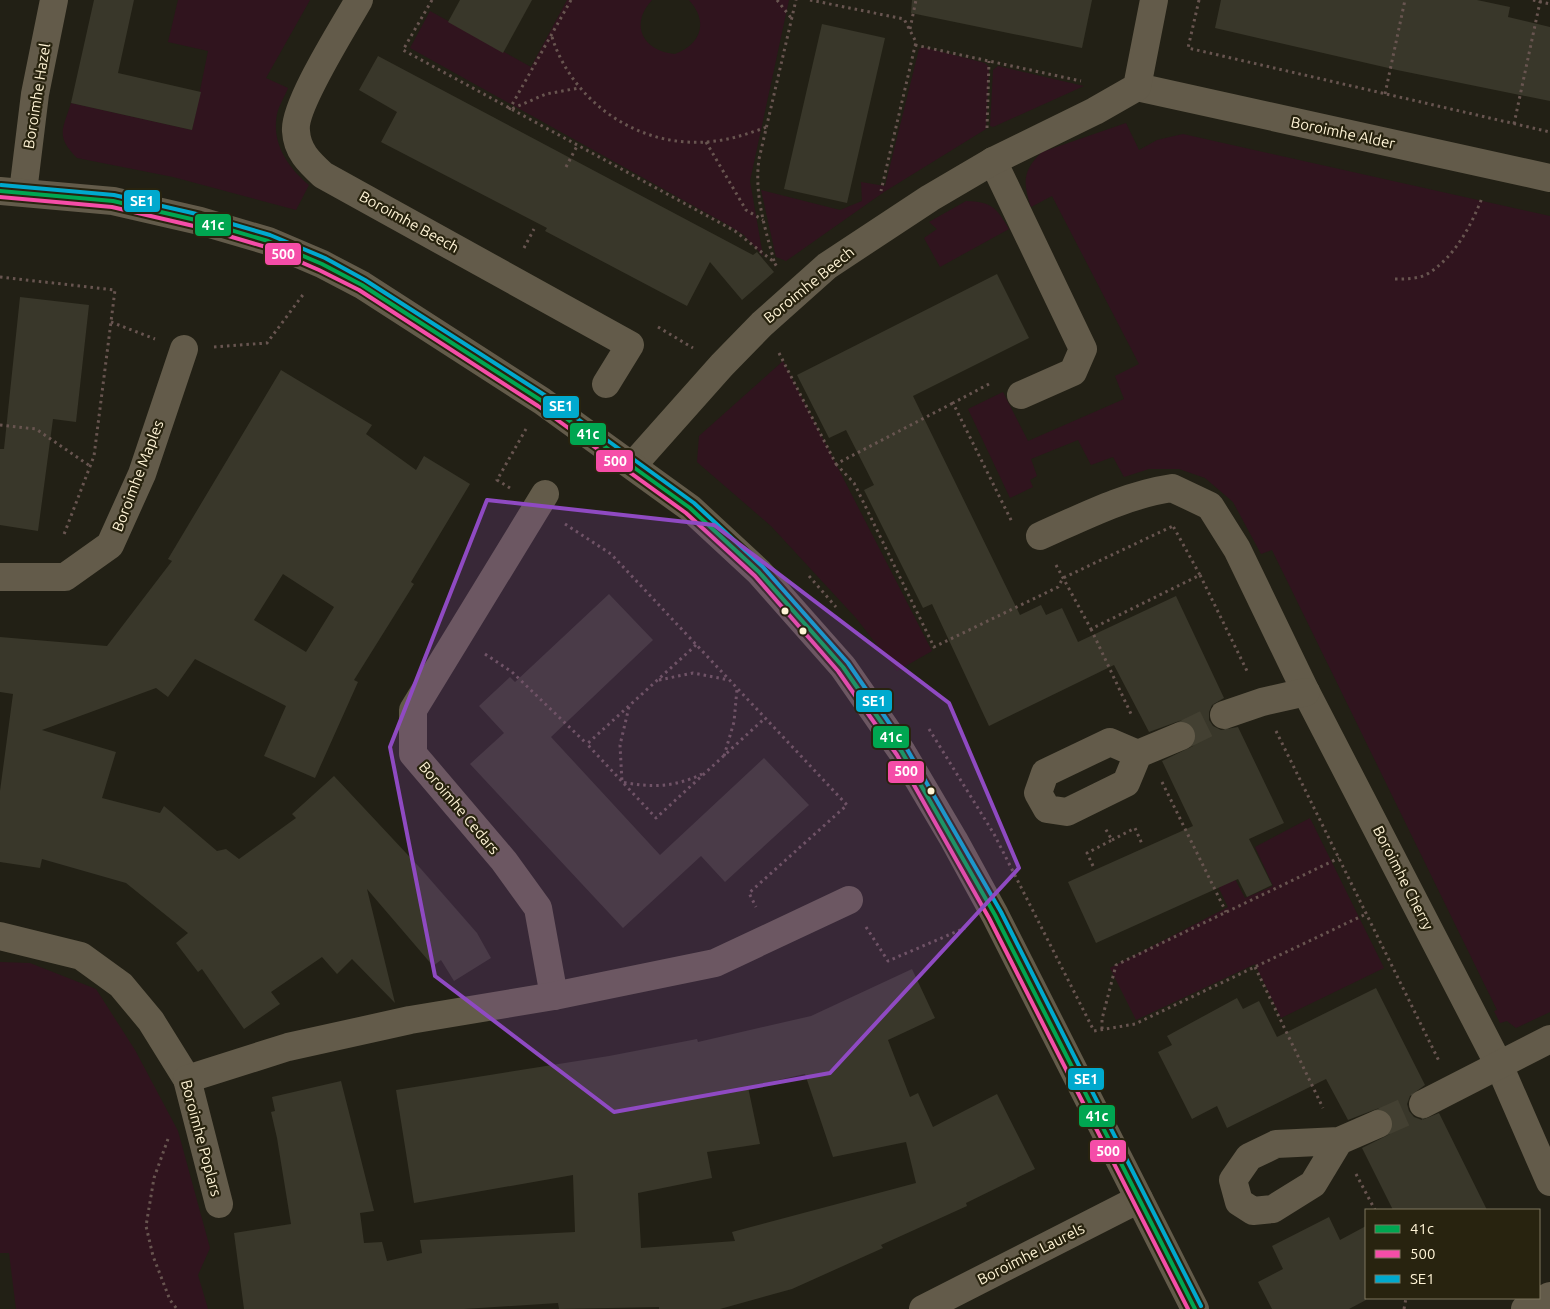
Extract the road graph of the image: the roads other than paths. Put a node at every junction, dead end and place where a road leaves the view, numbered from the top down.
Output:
1 (54, 0) edge
2 (359, 0) edge
3 (1154, 0) edge
4 (1137, 87) junction
5 (993, 161) junction
6 (1550, 178) edge
7 (12, 192) edge
8 (184, 349) road end
9 (606, 384) dead end
10 (1022, 395) road end
11 (633, 465) junction
12 (541, 500) road end
13 (1040, 536) road end
14 (0, 577) edge
15 (1306, 692) junction
16 (1224, 715) tunnel mouth
17 (1181, 736) tunnel mouth
18 (1138, 754) dead end
19 (849, 900) road end
20 (0, 936) edge
21 (554, 996) junction
22 (1550, 1039) edge
23 (1499, 1065) junction
24 (187, 1078) junction
25 (1423, 1104) tunnel mouth
26 (1378, 1124) tunnel mouth
27 (1339, 1140) dead end
28 (1550, 1182) edge
29 (1139, 1199) junction
30 (219, 1204) dead end
31 (1550, 1296) edge
32 (923, 1309) edge
33 (1195, 1309) edge
34 (1526, 1309) edge

1 - 7 street, Boroimhe Hazel
2 - 9 street, Boroimhe Beech
3 - 4 street
4 - 5 street, Boroimhe Beech
4 - 6 street, Boroimhe Alder
5 - 10 street
5 - 11 street, Boroimhe Beech
7 - 11 street
8 - 14 street, Boroimhe Maples
11 - 29 street
12 - 21 street, Boroimhe Cedars
13 - 15 street, Boroimhe Cherry
15 - 16 street
15 - 23 street, Boroimhe Cherry
17 - 18 street
19 - 21 street
20 - 24 street, Boroimhe Poplars
21 - 24 street
22 - 23 street
23 - 25 street
23 - 28 street, Boroimhe Cherry
24 - 30 street, Boroimhe Poplars
26 - 27 street
29 - 32 street, Boroimhe Laurels
29 - 33 street
31 - 34 street

